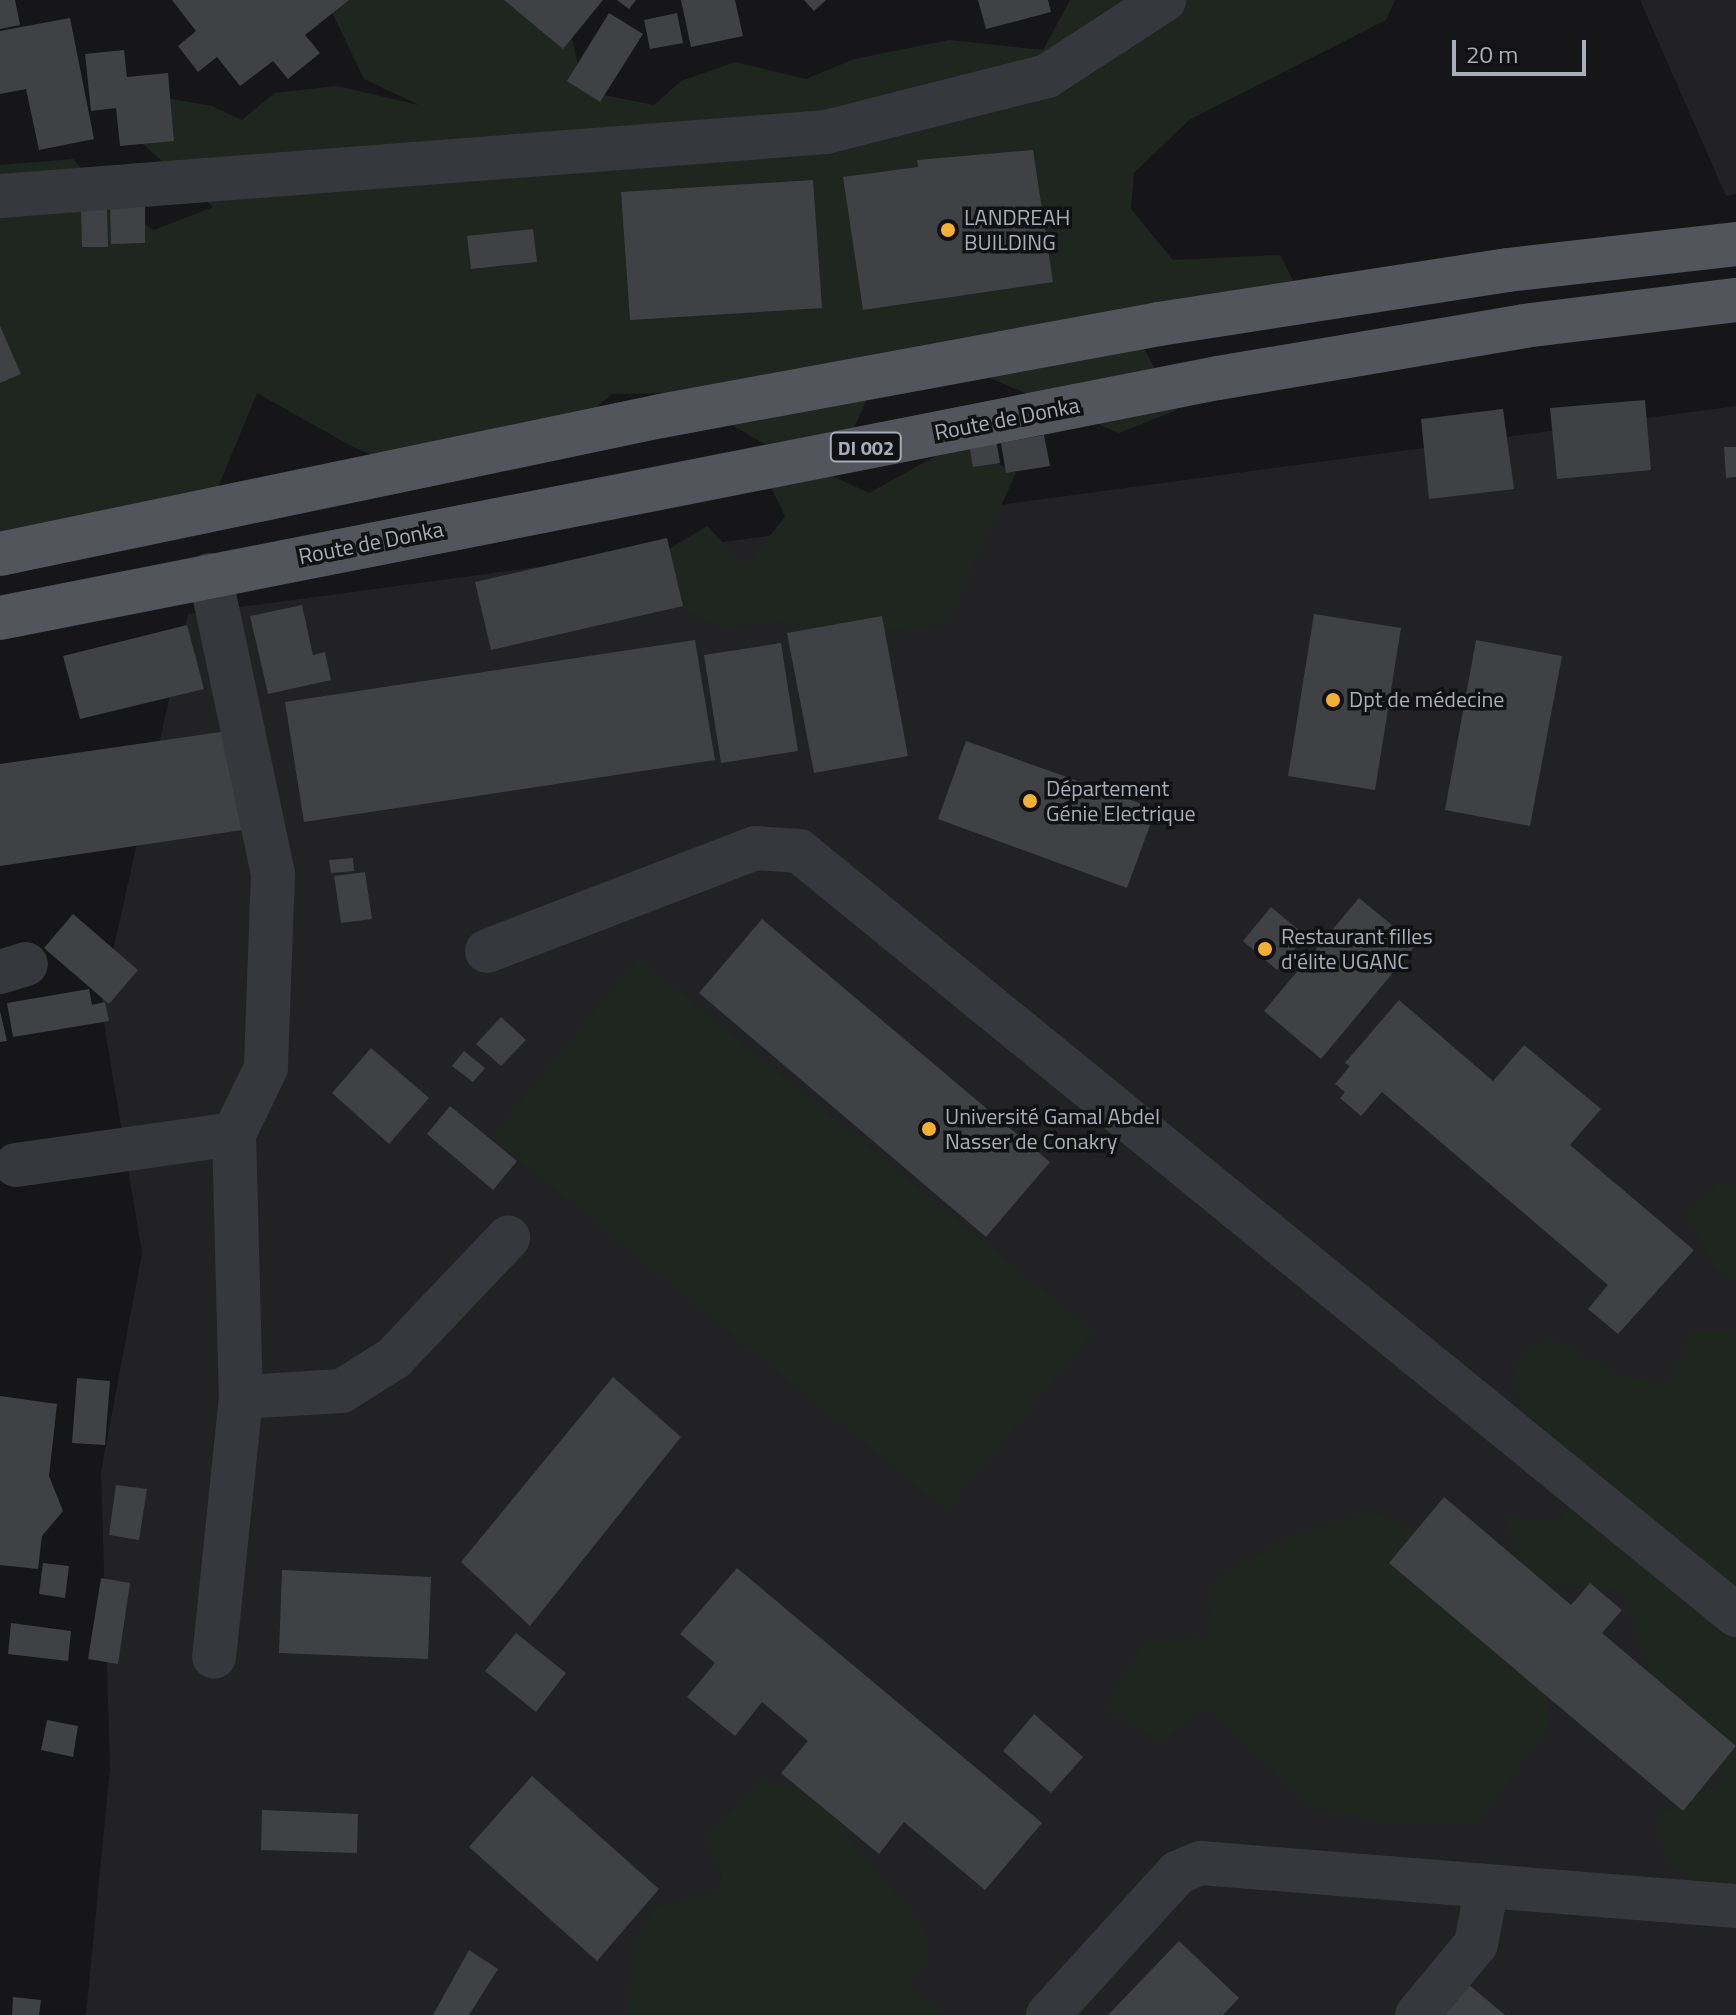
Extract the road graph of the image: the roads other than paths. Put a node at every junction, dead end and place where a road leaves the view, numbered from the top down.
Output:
1 (1164, 0) edge
2 (0, 196) edge
3 (1736, 244) edge
4 (1736, 300) edge
5 (0, 554) edge
6 (210, 575) junction
7 (0, 618) edge
8 (487, 951) dead end
9 (234, 1134) junction
10 (16, 1165) dead end
11 (508, 1238) dead end
12 (241, 1397) junction
13 (1736, 1615) edge
14 (214, 1657) dead end
15 (1487, 1886) junction
16 (1736, 1906) edge
17 (1048, 2015) edge
18 (1417, 2015) edge

1 - 2 street
3 - 5 main road
4 - 6 main road, Route de Donka / DI 002
6 - 7 main road, Route de Donka / DI 002
6 - 9 street
8 - 13 street
9 - 10 street
9 - 12 street
11 - 12 street
12 - 14 street
15 - 16 street
15 - 17 street
15 - 18 street

